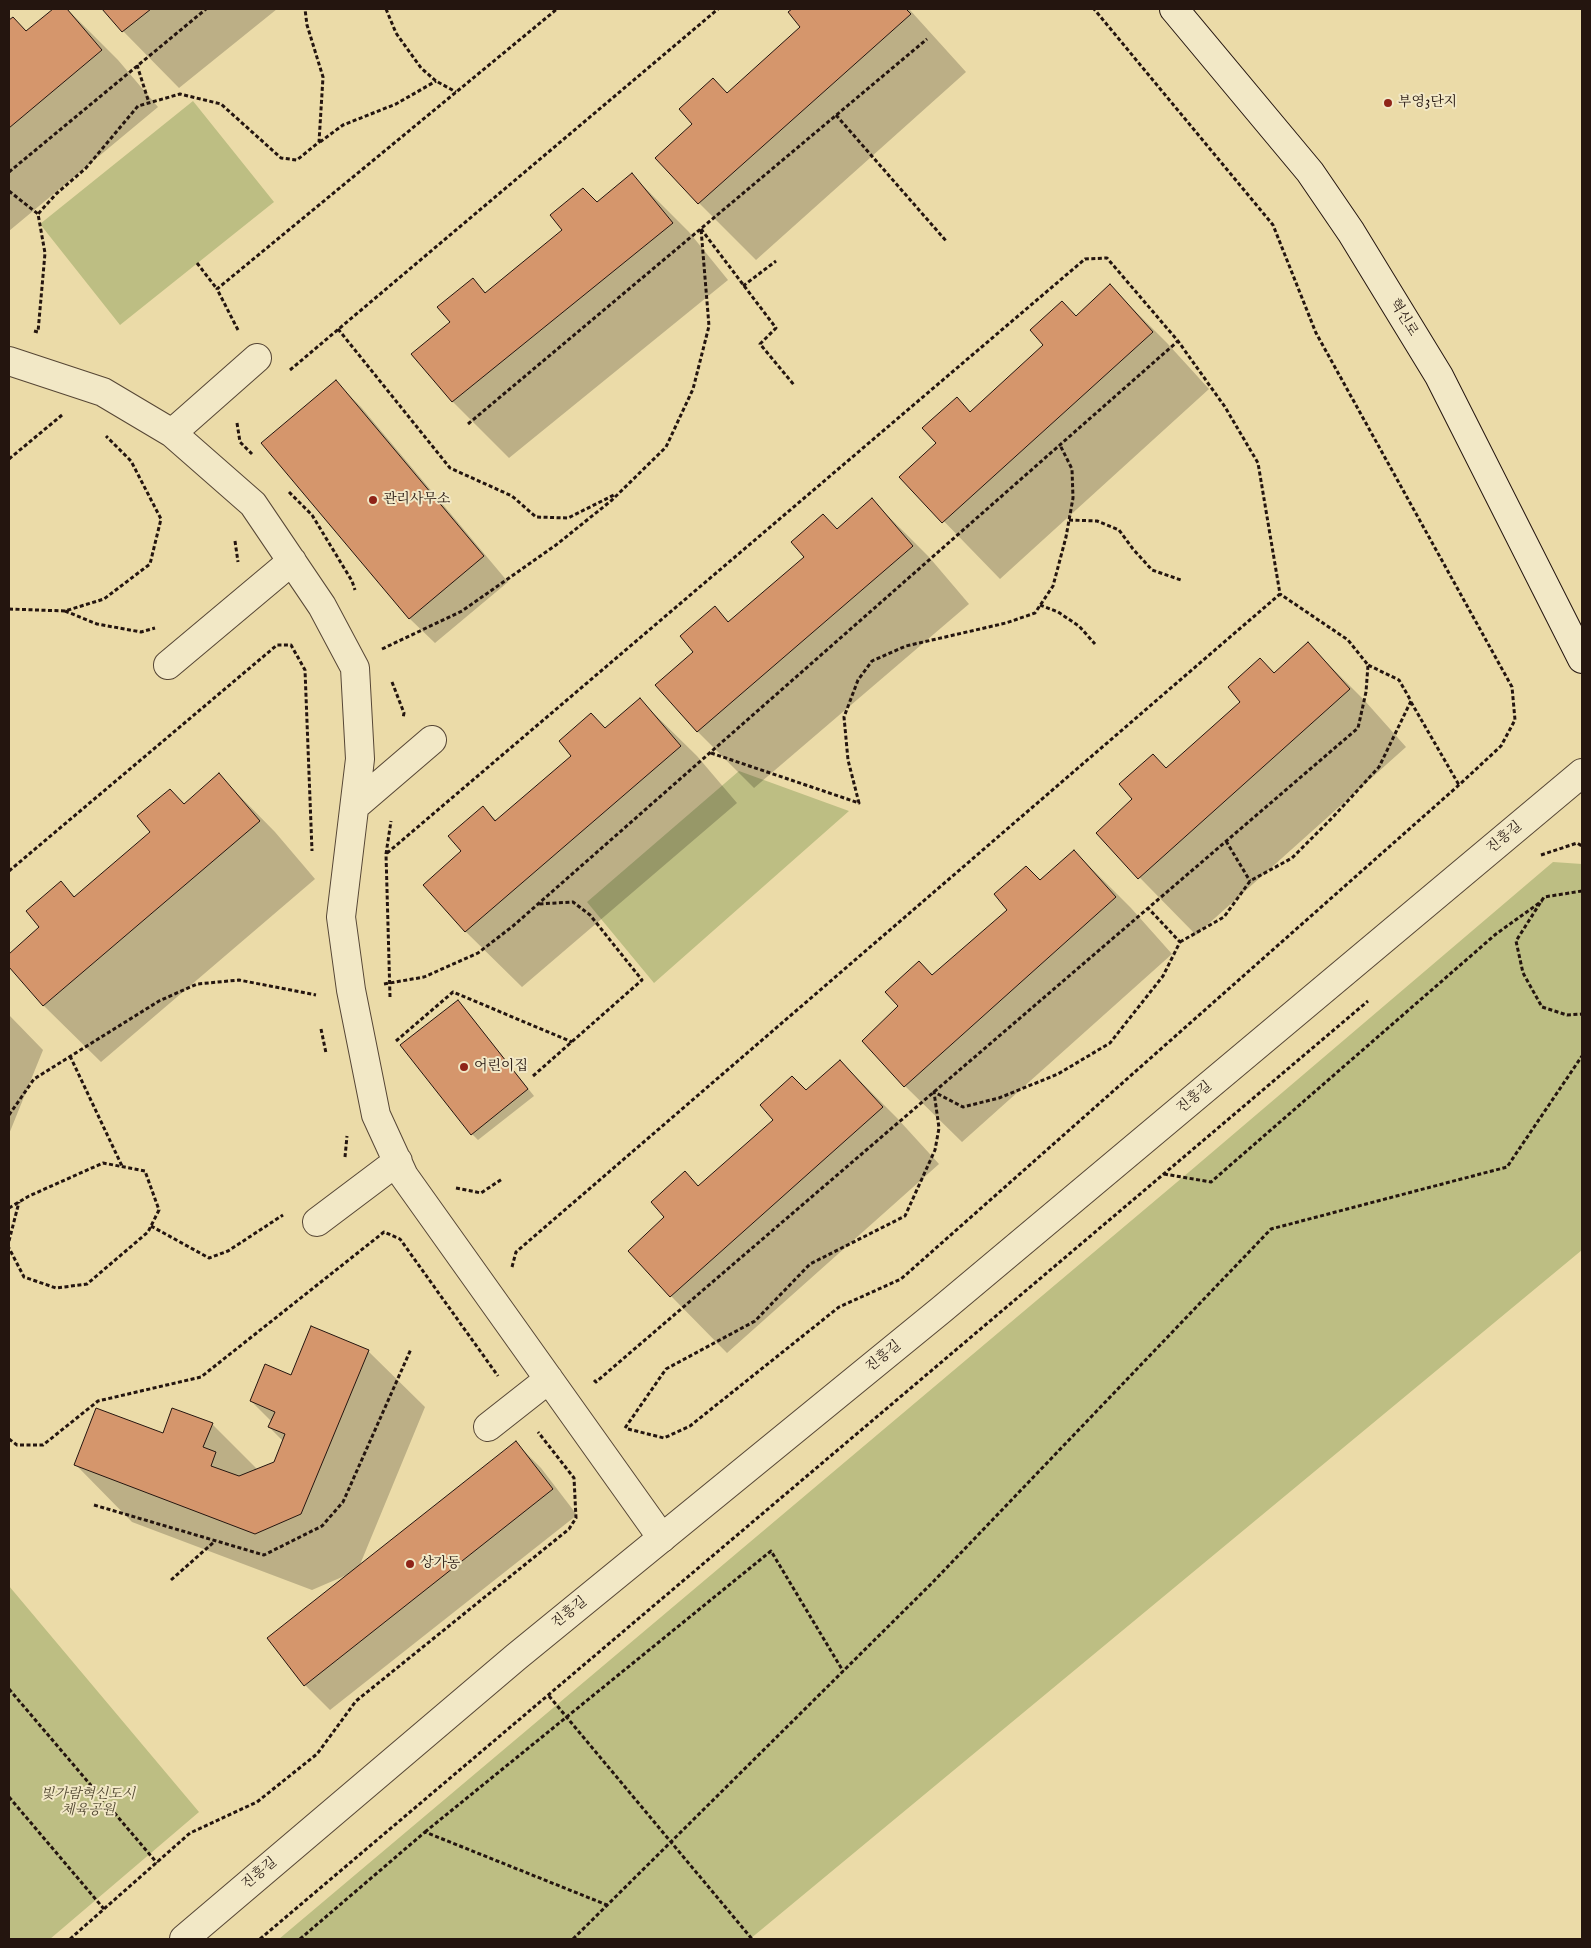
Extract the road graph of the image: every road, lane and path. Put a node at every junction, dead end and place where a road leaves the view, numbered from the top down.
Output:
1 (206, 9) edge
2 (305, 9) edge
3 (386, 9) edge
4 (557, 9) edge
5 (718, 9) edge
6 (1094, 9) edge
7 (1174, 9) edge
8 (927, 39) dead end
9 (138, 66) junction
10 (436, 81) junction
11 (456, 92) junction
12 (148, 103) junction
13 (836, 115) junction
14 (319, 142) junction
15 (9, 172) edge
16 (9, 191) edge
17 (38, 214) junction
18 (701, 229) junction
19 (947, 242) dead end
20 (776, 262) dead end
21 (197, 263) dead end
22 (744, 286) junction
23 (217, 289) junction
24 (28, 330) dead end
25 (338, 330) junction
26 (239, 333) dead end
27 (1178, 341) junction
28 (257, 358) dead end
29 (9, 360) edge
30 (283, 375) dead end
31 (794, 385) dead end
32 (64, 414) dead end
33 (241, 415) dead end
34 (468, 424) dead end
35 (172, 433) junction
36 (118, 441) dead end
37 (1060, 446) junction
38 (9, 459) edge
39 (257, 459) dead end
40 (284, 487) dead end
41 (619, 493) junction
42 (1069, 520) junction
43 (235, 538) dead end
44 (292, 561) junction
45 (239, 567) dead end
46 (1181, 580) dead end
47 (1280, 594) junction
48 (358, 598) dead end
49 (1040, 605) junction
50 (9, 609) edge
51 (65, 611) junction
52 (157, 628) dead end
53 (1094, 644) dead end
54 (379, 650) dead end
55 (1582, 659) edge
56 (168, 665) dead end
57 (1368, 665) junction
58 (390, 677) dead end
59 (1411, 701) junction
60 (432, 740) dead end
61 (711, 753) junction
62 (397, 769) junction
63 (1582, 773) edge
64 (1459, 785) junction
65 (355, 806) junction
66 (1226, 841) junction
67 (1582, 846) edge
68 (386, 854) junction
69 (1539, 855) dead end
70 (312, 857) dead end
71 (9, 871) edge
72 (1250, 881) junction
73 (1582, 891) edge
74 (1542, 901) junction
75 (539, 904) junction
76 (1148, 908) junction
77 (1180, 942) junction
78 (389, 983) junction
79 (317, 986) dead end
80 (351, 990) junction
81 (1374, 996) dead end
82 (390, 1000) dead end
83 (1582, 1014) edge
84 (321, 1023) dead end
85 (392, 1035) dead end
86 (572, 1042) junction
87 (70, 1056) junction
88 (1582, 1056) edge
89 (327, 1058) dead end
90 (533, 1076) dead end
91 (934, 1092) junction
92 (9, 1115) edge
93 (347, 1126) dead end
94 (398, 1161) junction
95 (341, 1162) dead end
96 (122, 1166) junction
97 (1164, 1174) junction
98 (502, 1179) dead end
99 (455, 1187) dead end
100 (19, 1202) junction
101 (9, 1208) edge
102 (290, 1210) dead end
103 (317, 1222) dead end
104 (151, 1226) junction
105 (9, 1241) edge
106 (9, 1248) edge
107 (510, 1272) dead end
108 (411, 1350) dead end
109 (590, 1374) dead end
110 (549, 1380) junction
111 (596, 1382) junction
112 (601, 1390) dead end
113 (518, 1404) junction
114 (620, 1420) dead end
115 (488, 1427) dead end
116 (625, 1428) junction
117 (9, 1439) edge
118 (94, 1505) dead end
119 (662, 1538) junction
120 (216, 1541) junction
121 (171, 1580) dead end
122 (843, 1671) junction
123 (9, 1689) edge
124 (549, 1696) junction
125 (566, 1717) junction
126 (9, 1797) edge
127 (424, 1832) junction
128 (671, 1842) junction
129 (157, 1863) junction
130 (608, 1905) junction
131 (104, 1909) junction
132 (70, 1939) edge
133 (184, 1939) edge
134 (260, 1939) edge
135 (300, 1939) edge
136 (573, 1939) edge
137 (752, 1939) edge

1 - 9 path
2 - 14 path
3 - 10 path
4 - 11 path
5 - 25 path
6 - 64 path
7 - 55 street, 혁신로
8 - 13 path
9 - 12 path
9 - 15 path
10 - 11 path
10 - 14 path
11 - 23 path
12 - 14 path
12 - 17 path
13 - 18 path
13 - 19 path
16 - 17 path
17 - 24 path
18 - 22 path
18 - 34 path
18 - 41 path
20 - 22 path
21 - 23 path
22 - 31 path
23 - 26 path
25 - 30 path
25 - 41 path
27 - 37 path
27 - 47 path
27 - 68 path
28 - 35 street
29 - 35 street
32 - 38 path
33 - 39 path
35 - 44 street
36 - 51 path
37 - 42 path
37 - 61 path
40 - 48 path
41 - 54 path
42 - 46 path
42 - 49 path
43 - 45 path
44 - 56 street
44 - 65 street
47 - 57 path
47 - 107 path
49 - 53 path
49 - 61 path
50 - 51 path
51 - 52 path
57 - 59 path
57 - 66 path
58 - 62 path
59 - 64 path
59 - 72 path
60 - 62 street
61 - 75 path
62 - 65 street
62 - 68 path
63 - 119 street, 진흥길
64 - 116 path
65 - 80 street
66 - 72 path
66 - 76 path
67 - 69 path
68 - 78 path
70 - 71 path
72 - 77 path
73 - 74 path
74 - 83 path
74 - 97 path
75 - 78 path
75 - 86 path
76 - 77 path
76 - 91 path
77 - 91 path
78 - 80 path
78 - 82 path
79 - 87 path
80 - 94 street
81 - 97 path
84 - 89 path
85 - 86 path
86 - 90 path
87 - 92 path
87 - 96 path
88 - 122 path
91 - 111 path
91 - 116 path
93 - 95 path
94 - 103 street
94 - 110 street
96 - 100 path
96 - 104 path
97 - 124 path
98 - 99 path
100 - 101 path
100 - 105 path
102 - 104 path
104 - 106 path
108 - 120 path
109 - 111 path
110 - 113 street
110 - 119 street
111 - 112 path
113 - 115 street
113 - 117 path
113 - 129 path
114 - 116 path
118 - 120 path
119 - 133 street, 진흥길
120 - 121 path
122 - 125 path
122 - 128 path
123 - 129 path
124 - 125 path
124 - 134 path
125 - 127 path
125 - 128 path
126 - 131 path
127 - 130 path
127 - 135 path
128 - 130 path
128 - 137 path
129 - 131 path
130 - 136 path
131 - 132 path

